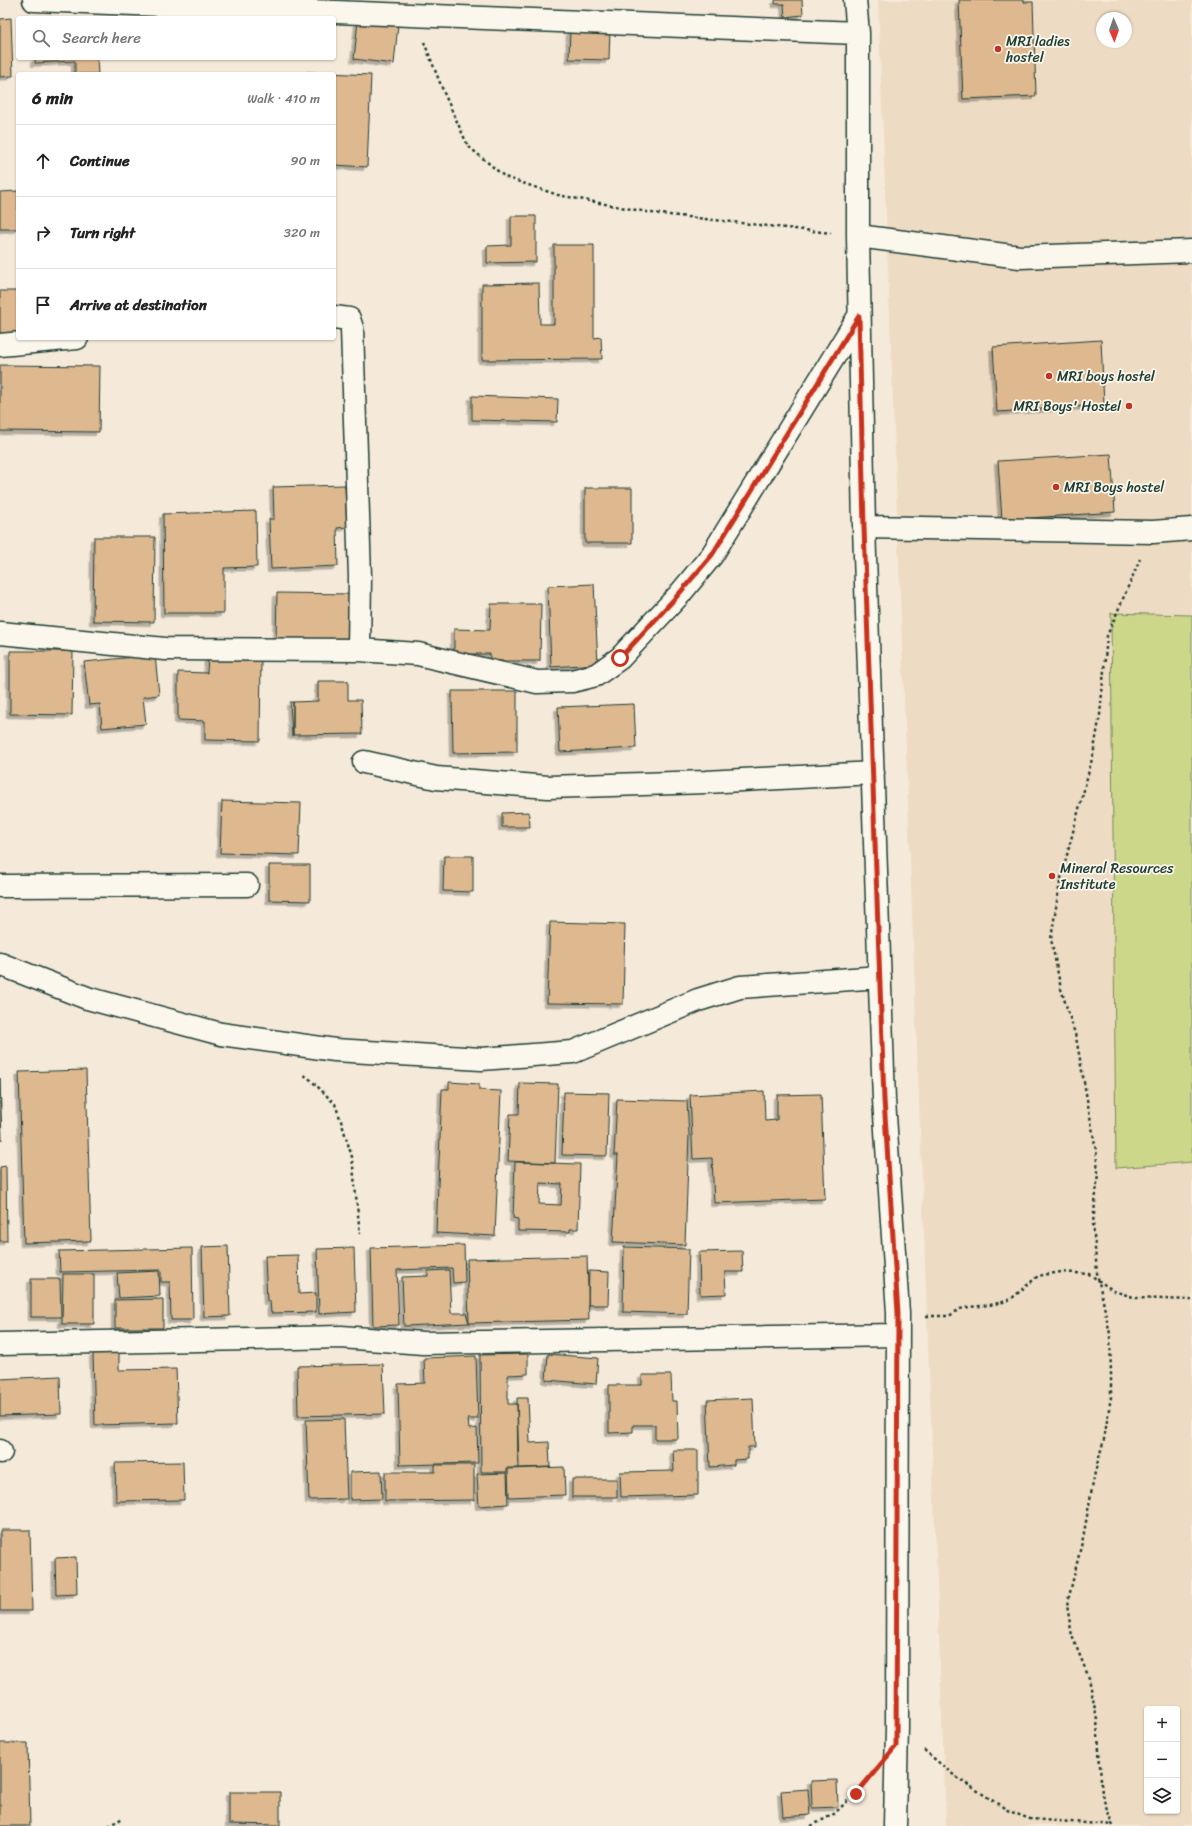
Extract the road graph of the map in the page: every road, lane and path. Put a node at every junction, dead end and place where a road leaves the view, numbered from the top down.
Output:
1 (34, 0) edge
2 (855, 0) edge
3 (413, 14) junction
4 (858, 32) junction
5 (858, 236) junction
6 (1192, 251) edge
7 (859, 316) junction
8 (336, 317) edge
9 (55, 340) edge
10 (0, 345) edge
11 (864, 527) junction
12 (1192, 529) edge
13 (1153, 532) junction
14 (0, 633) edge
15 (359, 650) junction
16 (364, 762) dead end
17 (873, 772) junction
18 (247, 885) dead end
19 (0, 886) edge
20 (0, 964) edge
21 (880, 976) junction
22 (300, 1072) dead end
23 (360, 1234) dead end
24 (1099, 1280) junction
25 (1192, 1300) edge
26 (898, 1313) junction
27 (897, 1335) junction
28 (0, 1344) edge
29 (896, 1736) junction
30 (124, 1818) dead end
31 (108, 1826) edge
32 (811, 1826) edge
33 (895, 1826) edge
34 (1113, 1826) edge

1 - 3 street
2 - 4 street
3 - 4 street
3 - 5 path
4 - 5 street
5 - 6 street
5 - 7 street
7 - 11 street
7 - 15 street
8 - 15 street
9 - 10 street
11 - 13 street
11 - 17 street
12 - 13 street
13 - 24 path
14 - 15 street
16 - 17 street
17 - 21 street
18 - 19 street
20 - 21 street
21 - 26 street
22 - 23 path
24 - 25 path
24 - 26 path
24 - 34 path
26 - 27 street
27 - 28 street
27 - 29 street
29 - 32 path
29 - 33 street
29 - 34 path
30 - 31 path

